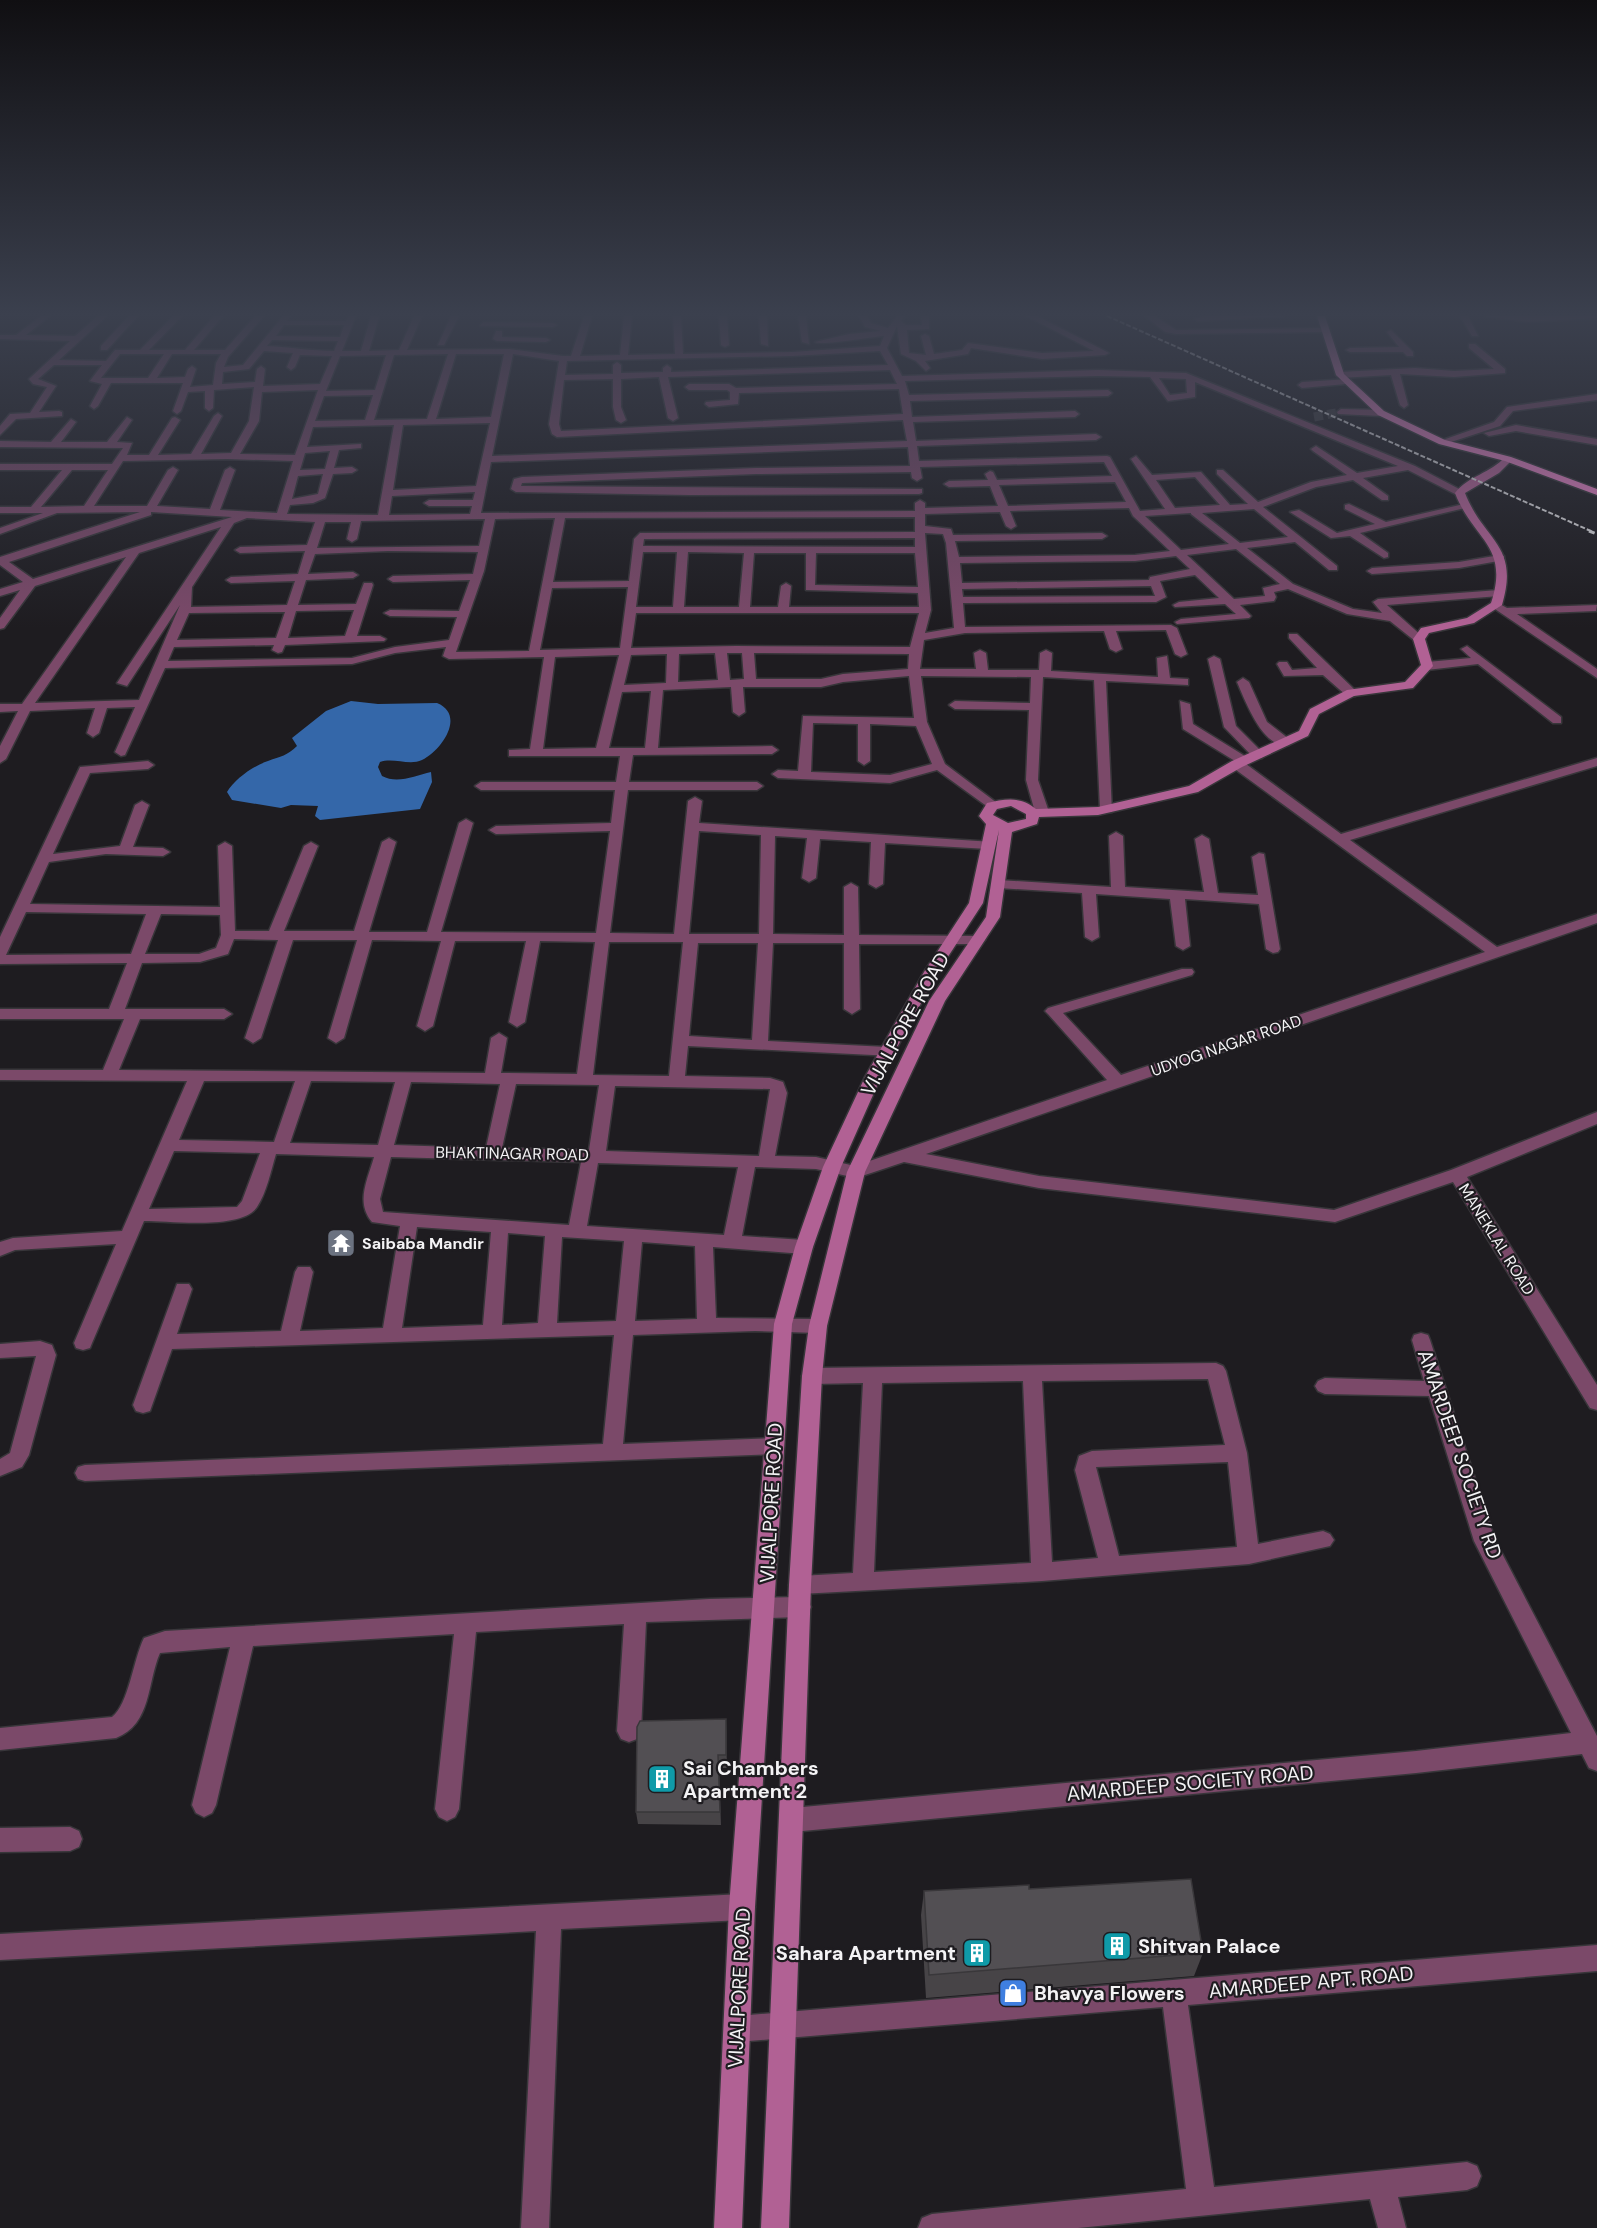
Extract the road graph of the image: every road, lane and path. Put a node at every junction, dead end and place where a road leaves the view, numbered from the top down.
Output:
1 (10, 420) edge
2 (127, 420) dead end
3 (174, 420) edge
4 (216, 420) edge
5 (254, 420) edge
6 (310, 420) edge
7 (370, 420) edge
8 (495, 420) joint
9 (555, 420) edge
10 (621, 420) edge
11 (714, 420) edge
12 (907, 420) edge
13 (949, 420) edge
14 (1002, 420) edge
15 (1045, 420) edge
16 (1298, 420) tunnel mouth
17 (1398, 420) edge
18 (1500, 420) edge
19 (1292, 421) joint
20 (71, 422) dead end
21 (399, 422) junction
22 (430, 422) joint
23 (369, 423) junction
24 (309, 424) junction
25 (554, 424) junction
26 (1005, 428) junction
27 (0, 432) edge
28 (694, 437) dead end
29 (1083, 437) junction
30 (1096, 437) dead end
31 (643, 440) dead end
32 (986, 440) junction
33 (844, 441) junction
34 (591, 442) dead end
35 (1442, 442) junction
36 (1597, 442) edge
37 (569, 443) dead end
38 (911, 443) junction
39 (0, 444) edge
40 (54, 444) junction
41 (544, 444) dead end
42 (795, 444) junction
43 (110, 445) junction
44 (745, 445) junction
45 (358, 446) dead end
46 (1459, 446) junction
47 (1597, 447) edge
48 (335, 448) junction
49 (1316, 449) dead end
50 (696, 451) junction
51 (645, 453) junction
52 (300, 454) junction
53 (591, 455) junction
54 (568, 456) junction
55 (152, 457) junction
56 (194, 457) junction
57 (230, 457) junction
58 (541, 457) junction
59 (988, 457) junction
60 (122, 458) junction
61 (487, 459) junction
62 (850, 459) dead end
63 (1103, 459) junction
64 (1136, 459) dead end
65 (1508, 459) junction
66 (799, 460) dead end
67 (1046, 460) junction
68 (115, 466) junction
69 (0, 467) edge
70 (69, 467) junction
71 (646, 467) dead end
72 (748, 467) junction
73 (914, 467) junction
74 (1409, 467) junction
75 (173, 470) dead end
76 (230, 470) dead end
77 (352, 470) dead end
78 (328, 471) junction
79 (541, 471) dead end
80 (1220, 472) dead end
81 (295, 473) junction
82 (698, 473) junction
83 (1353, 476) junction
84 (592, 478) junction
85 (1150, 478) junction
86 (1120, 479) junction
87 (995, 483) junction
88 (949, 484) dead end
89 (481, 489) junction
90 (919, 491) junction
91 (748, 492) junction
92 (1597, 492) edge
93 (387, 493) junction
94 (1460, 493) junction
95 (1065, 496) junction
96 (1385, 498) dead end
97 (285, 503) junction
98 (429, 503) dead end
99 (478, 503) junction
100 (1256, 506) junction
101 (88, 507) junction
102 (1349, 507) dead end
103 (1464, 507) junction
104 (34, 508) junction
105 (70, 508) junction
106 (1003, 508) junction
107 (155, 509) junction
108 (1228, 509) junction
109 (0, 510) edge
110 (1135, 510) junction
111 (214, 512) junction
112 (920, 512) junction
113 (1195, 512) junction
114 (1295, 512) dead end
115 (1173, 513) junction
116 (633, 514) junction
117 (251, 515) junction
118 (561, 515) junction
119 (475, 516) junction
120 (491, 516) junction
121 (281, 518) junction
122 (357, 518) junction
123 (383, 518) junction
124 (321, 519) junction
125 (230, 521) junction
126 (1075, 522) dead end
127 (1384, 525) junction
128 (1011, 526) dead end
129 (0, 531) edge
130 (919, 532) junction
131 (1353, 532) junction
132 (393, 533) junction
133 (640, 536) junction
134 (1066, 536) junction
135 (1102, 536) dead end
136 (949, 538) junction
137 (352, 539) dead end
138 (1298, 539) junction
139 (1239, 547) junction
140 (482, 549) junction
141 (638, 549) junction
142 (683, 549) junction
143 (135, 550) junction
144 (240, 550) dead end
145 (311, 550) junction
146 (749, 550) junction
147 (811, 550) junction
148 (920, 550) junction
149 (1181, 553) junction
150 (1384, 555) dead end
151 (1500, 558) junction
152 (1075, 559) junction
153 (957, 560) junction
154 (0, 561) edge
155 (1332, 568) dead end
156 (1372, 571) dead end
157 (1199, 572) junction
158 (353, 575) dead end
159 (302, 577) junction
160 (477, 577) junction
161 (393, 579) dead end
162 (231, 580) dead end
163 (31, 583) junction
164 (1156, 583) junction
165 (633, 584) junction
166 (368, 585) dead end
167 (548, 585) junction
168 (1023, 585) junction
169 (187, 586) junction
170 (786, 586) dead end
171 (956, 586) junction
172 (1289, 586) junction
173 (924, 590) junction
174 (0, 593) edge
175 (956, 600) junction
176 (1029, 600) junction
177 (1230, 602) junction
178 (1500, 603) junction
179 (1179, 605) dead end
180 (292, 607) junction
181 (361, 607) junction
182 (744, 608) junction
183 (783, 608) junction
184 (1596, 608) edge
185 (678, 609) junction
186 (185, 610) junction
187 (630, 610) junction
188 (925, 610) junction
189 (390, 613) dead end
190 (464, 614) junction
191 (1070, 614) junction
192 (1393, 618) junction
193 (1181, 622) dead end
194 (0, 626) edge
195 (1109, 628) junction
196 (960, 630) junction
197 (1293, 636) dead end
198 (919, 637) junction
199 (350, 639) junction
200 (380, 639) dead end
201 (1419, 639) junction
202 (281, 640) junction
203 (454, 643) junction
204 (170, 644) junction
205 (748, 649) junction
206 (1116, 649) dead end
207 (1467, 649) dead end
208 (721, 650) junction
209 (673, 651) junction
210 (916, 651) junction
211 (980, 653) dead end
212 (1046, 653) dead end
213 (534, 654) junction
214 (550, 654) junction
215 (625, 654) junction
216 (1181, 654) dead end
217 (1163, 658) dead end
218 (1214, 659) dead end
219 (1481, 660) junction
220 (273, 663) junction
221 (840, 664) junction
222 (1283, 664) dead end
223 (161, 665) junction
224 (1427, 666) junction
225 (1327, 671) junction
226 (915, 672) junction
227 (982, 673) junction
228 (1041, 674) junction
229 (1597, 674) edge
230 (1100, 677) junction
231 (1164, 681) junction
232 (1184, 682) dead end
233 (1243, 682) dead end
234 (123, 683) dead end
235 (737, 684) junction
236 (657, 687) junction
237 (672, 687) junction
238 (618, 689) junction
239 (1351, 693) junction
240 (144, 702) junction
241 (102, 704) junction
242 (1184, 704) dead end
243 (955, 705) dead end
244 (26, 707) junction
245 (1035, 707) junction
246 (0, 708) edge
247 (739, 712) dead end
248 (1557, 720) dead end
249 (864, 721) junction
250 (921, 722) junction
251 (93, 733) dead end
252 (1285, 742) junction
253 (772, 750) dead end
254 (602, 751) junction
255 (627, 751) junction
256 (651, 751) junction
257 (121, 752) dead end
258 (536, 752) junction
259 (513, 753) dead end
260 (1258, 755) junction
261 (0, 759) edge
262 (864, 761) dead end
263 (1597, 762) edge
264 (1240, 763) junction
265 (148, 765) dead end
266 (939, 766) junction
267 (778, 774) dead end
268 (804, 775) junction
269 (481, 786) dead end
270 (622, 786) junction
271 (757, 786) dead end
272 (695, 801) dead end
273 (142, 805) dead end
274 (1107, 808) junction
275 (1038, 813) junction
276 (997, 819) junction
277 (466, 823) dead end
278 (615, 827) junction
279 (692, 827) junction
280 (496, 830) dead end
281 (768, 832) junction
282 (814, 835) junction
283 (1116, 836) dead end
284 (1341, 838) junction
285 (878, 839) junction
286 (1202, 839) dead end
287 (389, 842) dead end
288 (988, 845) junction
289 (225, 846) dead end
290 (311, 846) dead end
291 (125, 850) junction
292 (163, 852) dead end
293 (1259, 857) dead end
294 (44, 859) junction
295 (809, 878) dead end
296 (876, 884) dead end
297 (998, 884) junction
298 (851, 887) dead end
299 (1089, 890) junction
300 (1118, 891) junction
301 (1177, 895) junction
302 (1212, 897) junction
303 (1264, 900) junction
304 (21, 908) junction
305 (155, 910) junction
306 (227, 910) junction
307 (1594, 922) edge
308 (228, 935) junction
309 (281, 935) junction
310 (363, 936) junction
311 (433, 936) junction
312 (449, 937) junction
313 (534, 937) junction
314 (1092, 937) dead end
315 (601, 938) junction
316 (686, 938) junction
317 (766, 939) junction
318 (852, 939) junction
319 (952, 940) junction
320 (978, 940) junction
321 (1183, 946) dead end
322 (1273, 949) dead end
323 (0, 953) edge
324 (1496, 953) junction
325 (136, 958) junction
326 (0, 960) edge
327 (1187, 972) dead end
328 (852, 1009) dead end
329 (0, 1014) edge
330 (115, 1014) junction
331 (134, 1014) junction
332 (224, 1014) dead end
333 (517, 1022) dead end
334 (425, 1026) dead end
335 (253, 1038) dead end
336 (336, 1038) dead end
337 (499, 1038) dead end
338 (681, 1041) junction
339 (760, 1045) junction
340 (887, 1052) junction
341 (3, 1075) edge
342 (109, 1075) junction
343 (198, 1075) junction
344 (305, 1076) junction
345 (405, 1077) junction
346 (501, 1078) junction
347 (584, 1079) junction
348 (609, 1079) junction
349 (677, 1080) junction
350 (1118, 1082) junction
351 (0, 1091) edge
352 (1597, 1118) edge
353 (168, 1145) junction
354 (275, 1148) junction
355 (385, 1150) junction
356 (493, 1153) junction
357 (594, 1155) junction
358 (903, 1156) junction
359 (757, 1161) junction
360 (832, 1167) junction
361 (856, 1172) junction
362 (1457, 1174) junction
363 (138, 1215) junction
364 (409, 1222) junction
365 (500, 1226) junction
366 (554, 1229) junction
367 (577, 1230) junction
368 (634, 1234) junction
369 (129, 1237) junction
370 (704, 1239) junction
371 (732, 1241) junction
372 (804, 1247) junction
373 (0, 1249) edge
374 (304, 1272) dead end
375 (183, 1289) dead end
376 (783, 1324) junction
377 (707, 1325) junction
378 (818, 1326) junction
379 (625, 1328) junction
380 (547, 1330) junction
381 (492, 1332) junction
382 (392, 1335) junction
383 (289, 1338) junction
384 (1421, 1340) dead end
385 (165, 1342) junction
386 (83, 1343) dead end
387 (0, 1351) edge
388 (1032, 1373) junction
389 (873, 1375) junction
390 (812, 1376) junction
391 (1325, 1386) dead end
392 (1438, 1389) junction
393 (1597, 1402) edge
394 (144, 1405) dead end
395 (774, 1446) junction
396 (612, 1452) junction
397 (1237, 1453) junction
398 (0, 1468) edge
399 (85, 1473) dead end
400 (1323, 1540) dead end
401 (1249, 1555) junction
402 (1111, 1566) junction
403 (1041, 1572) junction
404 (863, 1581) junction
405 (800, 1596) junction
406 (765, 1608) junction
407 (635, 1614) junction
408 (465, 1623) junction
409 (244, 1636) junction
410 (629, 1731) dead end
411 (0, 1739) edge
412 (1592, 1751) edge
413 (204, 1804) dead end
414 (447, 1809) dead end
415 (792, 1820) junction
416 (70, 1839) dead end
417 (0, 1840) edge
418 (742, 1907) junction
419 (549, 1917) junction
420 (0, 1947) edge
421 (1597, 1959) edge
422 (1174, 1994) junction
423 (785, 2026) junction
424 (737, 2029) junction
425 (1467, 2176) dead end
426 (1380, 2184) junction
427 (1202, 2202) junction
428 (1029, 2223) edge
429 (536, 2228) edge
430 (728, 2228) edge
431 (775, 2228) edge
432 (932, 2228) edge
433 (1392, 2228) edge

1 - 27 street
2 - 43 street
3 - 55 street
4 - 56 street
5 - 57 street
6 - 24 street
7 - 23 street
8 - 22 street
8 - 61 street
9 - 25 street
10 - 25 street
11 - 25 street
12 - 38 street
13 - 26 street
14 - 26 street
15 - 26 street
16 - 19 street
17 - 35 highway
18 - 35 street
19 - 74 street
20 - 40 street
21 - 22 street
21 - 23 street
21 - 93 street
23 - 24 street
24 - 52 street
26 - 29 street
26 - 32 street
28 - 50 street
29 - 30 street
29 - 63 street
31 - 51 street
32 - 38 street
32 - 59 street
33 - 38 street
33 - 42 street
33 - 62 street
34 - 53 street
35 - 46 highway
36 - 46 street
36 - 47 street
37 - 54 street
38 - 73 street
39 - 40 street
40 - 43 street
41 - 58 street
42 - 44 street
42 - 66 street
43 - 60 street
44 - 50 street
44 - 72 street
45 - 48 street
46 - 65 highway
48 - 52 street
48 - 78 street
49 - 83 street
50 - 51 street
50 - 82 street
51 - 53 street
51 - 71 street
52 - 57 street
52 - 81 street
53 - 54 street
53 - 84 street
54 - 58 street
55 - 56 street
55 - 60 street
56 - 57 street
58 - 61 street
58 - 79 street
59 - 67 street
59 - 73 street
59 - 87 street
60 - 68 street
61 - 89 street
63 - 67 street
63 - 86 street
64 - 85 street
65 - 92 highway
65 - 94 main road
67 - 95 street
68 - 70 street
68 - 101 street
69 - 70 street
70 - 104 street
72 - 73 street
72 - 82 street
72 - 91 street
73 - 90 street
74 - 83 street
74 - 94 street
75 - 107 street
76 - 111 street
77 - 78 street
78 - 81 street
78 - 97 street
80 - 100 street
81 - 97 street
82 - 84 street
83 - 96 street
83 - 100 street
84 - 91 street
85 - 108 street
85 - 115 street
86 - 95 street
86 - 110 street
87 - 88 street
87 - 95 street
87 - 106 street
89 - 93 street
89 - 99 street
90 - 91 street
90 - 112 street
93 - 123 street
94 - 103 main road
95 - 106 street
95 - 110 street
95 - 126 street
97 - 121 street
98 - 99 street
99 - 119 street
100 - 108 street
100 - 138 street
101 - 105 street
101 - 107 street
102 - 127 street
103 - 127 street
103 - 151 main road
104 - 105 street
104 - 109 street
105 - 129 street
106 - 112 street
106 - 128 street
107 - 111 street
107 - 154 street
108 - 113 street
110 - 115 street
110 - 149 street
111 - 117 street
112 - 116 street
112 - 130 street
113 - 115 street
113 - 139 street
114 - 131 street
116 - 118 street
116 - 133 street
117 - 121 street
117 - 125 street
118 - 120 street
118 - 167 street
119 - 120 street
119 - 132 street
120 - 140 street
121 - 124 street
122 - 123 street
122 - 124 street
122 - 137 street
123 - 132 street
124 - 145 street
125 - 143 street
125 - 169 street
127 - 131 street
130 - 133 street
130 - 136 street
130 - 148 street
131 - 150 street
132 - 140 street
132 - 145 street
133 - 141 street
134 - 135 street
134 - 136 street
134 - 152 street
136 - 153 street
138 - 139 street
138 - 155 street
139 - 149 street
139 - 172 street
140 - 160 street
141 - 142 street
141 - 165 street
142 - 146 street
142 - 185 street
143 - 163 street
143 - 244 street
144 - 145 street
145 - 159 street
146 - 147 street
146 - 182 street
147 - 148 street
147 - 173 street
148 - 173 street
149 - 152 street
149 - 157 street
151 - 156 street
151 - 178 main road
152 - 153 street
153 - 171 street
154 - 163 street
157 - 164 street
157 - 177 street
158 - 159 street
159 - 162 street
159 - 180 street
160 - 161 street
160 - 190 street
163 - 174 street
163 - 194 street
164 - 168 street
164 - 191 street
165 - 167 street
165 - 187 street
166 - 181 street
167 - 213 street
168 - 171 street
168 - 176 street
169 - 186 street
169 - 234 street
170 - 183 street
171 - 175 street
172 - 177 street
172 - 192 street
173 - 188 street
175 - 176 street
175 - 196 street
176 - 191 street
177 - 179 street
177 - 193 street
178 - 184 street
178 - 192 street
178 - 201 main road
178 - 229 street
180 - 181 street
180 - 186 street
180 - 202 street
181 - 199 street
182 - 183 street
182 - 185 street
183 - 188 street
185 - 187 street
186 - 204 street
187 - 215 street
188 - 198 street
189 - 190 street
190 - 203 street
191 - 195 street
191 - 196 street
192 - 201 street
195 - 206 street
195 - 216 street
196 - 198 street
197 - 225 street
198 - 210 street
199 - 200 street
199 - 202 street
201 - 224 main road
202 - 204 street
202 - 220 street
203 - 213 street
203 - 220 street
204 - 223 street
205 - 208 street
205 - 221 street
205 - 235 street
207 - 219 street
208 - 209 street
208 - 235 street
209 - 215 street
209 - 237 street
210 - 221 street
210 - 226 street
211 - 227 street
212 - 228 street
213 - 214 street
214 - 215 street
214 - 258 street
215 - 238 street
217 - 231 street
218 - 260 street
219 - 224 street
219 - 248 street
220 - 223 street
221 - 226 street
221 - 235 street
222 - 225 street
223 - 240 street
224 - 239 main road
225 - 239 street
226 - 227 street
226 - 250 street
227 - 228 street
228 - 230 street
228 - 245 street
230 - 231 street
230 - 274 street
231 - 232 street
233 - 252 street
235 - 237 street
235 - 247 street
236 - 237 street
236 - 238 street
236 - 256 street
238 - 254 street
239 - 252 main road
240 - 241 street
240 - 257 street
241 - 244 street
241 - 251 street
242 - 264 street
243 - 245 street
244 - 246 street
244 - 261 street
245 - 275 street
249 - 250 street
249 - 262 street
249 - 268 street
250 - 266 street
252 - 260 main road
253 - 256 street
254 - 255 street
254 - 258 street
255 - 256 street
255 - 270 street
258 - 259 street
260 - 264 main road
263 - 284 street
264 - 274 main road
264 - 284 street
265 - 294 street
266 - 268 street
266 - 276 street
267 - 268 street
269 - 270 street
270 - 271 street
270 - 278 street
272 - 279 street
273 - 291 street
274 - 275 main road
275 - 276 main road
275 - 276 main road
276 - 288 main road, VIJALPORE ROAD
276 - 297 main road, VIJALPORE ROAD
277 - 311 street
278 - 280 street
278 - 315 street
279 - 281 street
279 - 316 street
281 - 282 street
281 - 317 street
282 - 285 street
282 - 295 street
283 - 300 street
284 - 324 street
285 - 288 street
285 - 296 street
286 - 302 street
287 - 310 street
288 - 319 main road, VIJALPORE ROAD
289 - 306 street
290 - 309 street
291 - 292 street
291 - 294 street
293 - 303 street
294 - 304 street
297 - 299 street
297 - 320 main road, VIJALPORE ROAD
298 - 318 street
299 - 300 street
299 - 314 street
300 - 301 street
301 - 302 street
301 - 321 street
302 - 303 street
303 - 322 street
304 - 305 street
304 - 323 street
305 - 306 street
305 - 325 street
306 - 308 street
307 - 324 street, UDYOG NAGAR ROAD
308 - 309 street
308 - 325 street
309 - 310 street
309 - 335 street
310 - 311 street
310 - 336 street
311 - 312 street
312 - 313 street
312 - 334 street
313 - 315 street
313 - 333 street
315 - 316 street
315 - 347 street
316 - 317 street
316 - 338 street
317 - 318 street
317 - 339 street
318 - 319 street
318 - 328 street
319 - 320 street
319 - 340 main road, VIJALPORE ROAD
320 - 361 main road, VIJALPORE ROAD
324 - 350 street, UDYOG NAGAR ROAD
325 - 326 street
325 - 330 street
327 - 350 street
329 - 330 street
330 - 331 street
331 - 332 street
331 - 342 street
337 - 346 street
338 - 339 street
338 - 349 street
339 - 340 street
340 - 360 main road, VIJALPORE ROAD
341 - 342 street
341 - 351 street
342 - 343 street
343 - 344 street
343 - 353 street
344 - 345 street
344 - 354 street
345 - 346 street
345 - 355 street
346 - 347 street
346 - 356 street
347 - 348 street
348 - 349 street
348 - 357 street
349 - 359 street
350 - 358 street, UDYOG NAGAR ROAD
352 - 362 street, MANEKLAL ROAD
353 - 354 street, BHAKTINAGAR ROAD
353 - 363 street
354 - 355 street, BHAKTINAGAR ROAD
354 - 363 street
355 - 356 street, BHAKTINAGAR ROAD
355 - 364 street
356 - 357 street, BHAKTINAGAR ROAD
357 - 359 street, BHAKTINAGAR ROAD
357 - 367 street
358 - 361 street, UDYOG NAGAR ROAD
358 - 362 street
359 - 360 street, BHAKTINAGAR ROAD
359 - 371 street
360 - 361 street, BHAKTINAGAR ROAD
360 - 372 main road, VIJALPORE ROAD
361 - 378 main road, VIJALPORE ROAD
362 - 393 street, MANEKLAL ROAD
363 - 369 street
364 - 365 street
364 - 382 street
365 - 366 street
365 - 381 street
366 - 367 street
366 - 380 street
367 - 368 street
368 - 370 street
368 - 379 street
369 - 373 street
369 - 386 street
370 - 371 street
370 - 377 street
371 - 372 street
372 - 376 main road, VIJALPORE ROAD
374 - 383 street
375 - 385 street
376 - 377 street
376 - 378 street
376 - 395 main road, VIJALPORE ROAD
377 - 379 street
378 - 390 main road, VIJALPORE ROAD
379 - 380 street
379 - 396 street
380 - 381 street
381 - 382 street
382 - 383 street
383 - 385 street
384 - 392 street, AMARDEEP SOCIETY RD
385 - 394 street
387 - 398 street
388 - 389 street
388 - 397 street
388 - 403 street
389 - 390 street
389 - 404 street
390 - 405 main road, VIJALPORE ROAD
391 - 392 street
392 - 412 street, AMARDEEP SOCIETY RD
395 - 396 street
395 - 406 main road, VIJALPORE ROAD
396 - 399 street
397 - 401 street
397 - 402 street
400 - 401 street
401 - 402 street
402 - 403 street
403 - 404 street
404 - 405 street
405 - 406 street
405 - 415 main road, VIJALPORE ROAD
406 - 407 street
406 - 418 main road, VIJALPORE ROAD
407 - 408 street
407 - 410 street
408 - 409 street
408 - 414 street
409 - 411 street
409 - 413 street
412 - 415 street, AMARDEEP SOCIETY ROAD
415 - 423 main road, VIJALPORE ROAD
416 - 417 street
418 - 419 street
418 - 424 main road, VIJALPORE ROAD
419 - 420 street
419 - 429 street
421 - 422 street, AMARDEEP APT. ROAD
422 - 423 street, AMARDEEP APT. ROAD
422 - 427 street
423 - 424 street, AMARDEEP APT. ROAD
423 - 431 main road, VIJALPORE ROAD
424 - 430 main road, VIJALPORE ROAD
425 - 426 street
426 - 427 street
426 - 433 street
427 - 428 street
428 - 432 street

